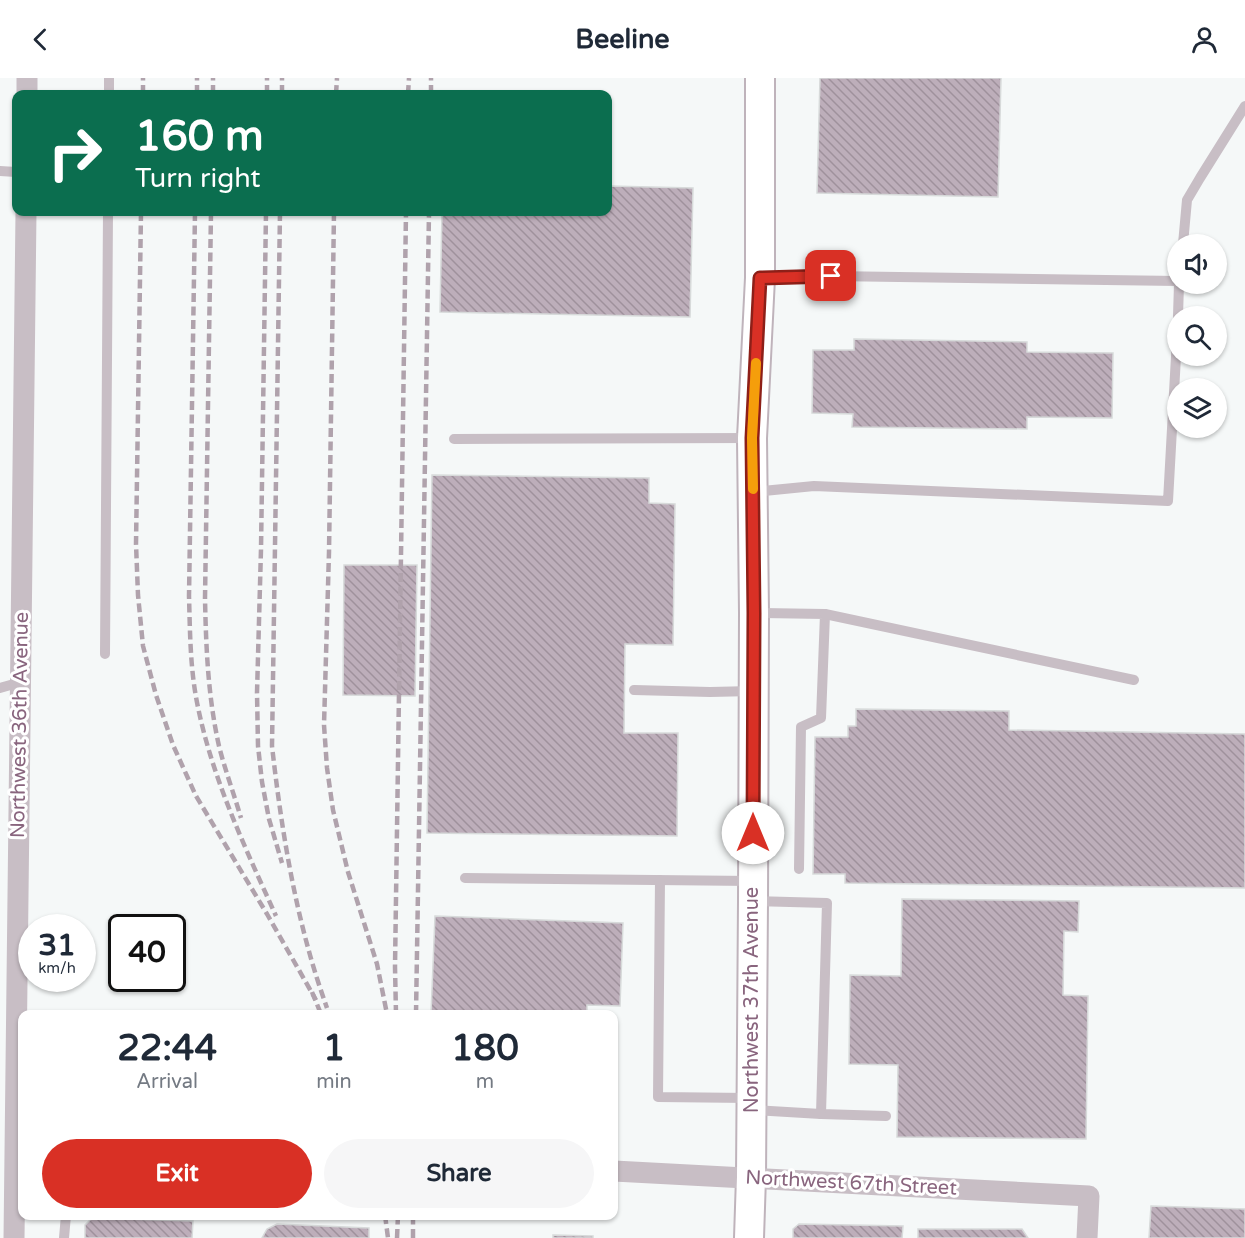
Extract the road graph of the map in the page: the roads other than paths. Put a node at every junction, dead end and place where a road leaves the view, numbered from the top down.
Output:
1 (760, 78) edge
2 (1245, 106) edge
3 (26, 216) edge
4 (108, 216) edge
5 (1184, 234) edge
6 (760, 278) junction
7 (1167, 283) edge
8 (1175, 366) edge
9 (752, 438) junction
10 (454, 439) dead end
11 (753, 492) junction
12 (754, 613) junction
13 (825, 614) junction
14 (105, 654) dead end
15 (1134, 680) dead end
16 (21, 682) junction
17 (0, 688) edge
18 (634, 690) dead end
19 (753, 691) junction
20 (799, 869) dead end
21 (465, 878) dead end
22 (660, 880) junction
23 (753, 891) junction
24 (751, 1104) junction
25 (821, 1114) junction
26 (886, 1116) dead end
27 (13, 1146) edge
28 (618, 1171) edge
29 (751, 1177) junction
30 (18, 1191) edge
31 (18, 1208) edge
32 (66, 1220) edge
33 (14, 1238) edge
34 (64, 1238) edge
35 (749, 1238) edge
36 (1087, 1238) edge

1 - 6 street, Northwest 37th Avenue
2 - 5 lane
3 - 16 street, Northwest 36th Avenue
4 - 14 lane
6 - 7 lane
6 - 9 street, Northwest 37th Avenue
8 - 11 lane
9 - 10 lane
9 - 11 street, Northwest 37th Avenue
11 - 12 street, Northwest 37th Avenue
12 - 13 lane
12 - 19 street, Northwest 37th Avenue
13 - 15 lane
13 - 20 lane
16 - 17 lane
16 - 27 street, Northwest 36th Avenue
18 - 19 lane
19 - 23 street, Northwest 37th Avenue
21 - 22 lane
22 - 23 lane
22 - 24 lane
23 - 24 street, Northwest 37th Avenue
23 - 25 lane
24 - 25 lane
24 - 29 street, Northwest 37th Avenue
25 - 26 lane
27 - 30 street, Northwest 36th Avenue
28 - 29 street, Northwest 67th Street
29 - 35 street, Northwest 37th Avenue
29 - 36 street, Northwest 67th Street
31 - 33 street, Northwest 36th Avenue
32 - 34 lane

